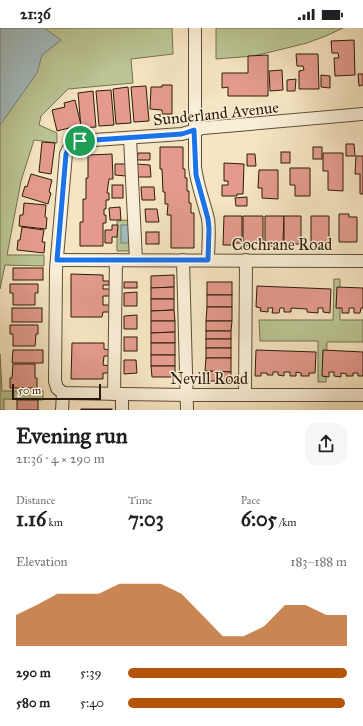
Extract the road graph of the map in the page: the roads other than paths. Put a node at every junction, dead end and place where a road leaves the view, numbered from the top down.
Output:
1 (195, 28) edge
2 (363, 114) edge
3 (194, 130) junction
4 (130, 138) junction
5 (57, 260) junction
6 (116, 260) junction
7 (136, 260) junction
8 (183, 260) junction
9 (208, 260) junction
10 (246, 260) junction
11 (363, 261) edge
12 (60, 391) junction
13 (118, 394) junction
14 (245, 394) junction
15 (186, 395) junction
16 (363, 395) edge
17 (62, 410) edge
18 (122, 410) edge
19 (187, 410) edge

1 - 3 street
2 - 3 street, Sunderland Avenue
3 - 4 street, Sunderland Avenue
3 - 9 street
4 - 5 street, Sunderland Avenue
4 - 7 street
5 - 6 street, Cochrane Road
5 - 12 street
6 - 7 street, Cochrane Road
6 - 13 street
7 - 8 street, Cochrane Road
8 - 9 street, Cochrane Road
8 - 15 street
9 - 10 street, Cochrane Road
10 - 11 street, Cochrane Road
10 - 14 street
12 - 13 street, Nevill Road
12 - 17 street
13 - 15 street, Nevill Road
13 - 18 street
14 - 15 street, Nevill Road
14 - 16 street, Nevill Road
15 - 19 street

